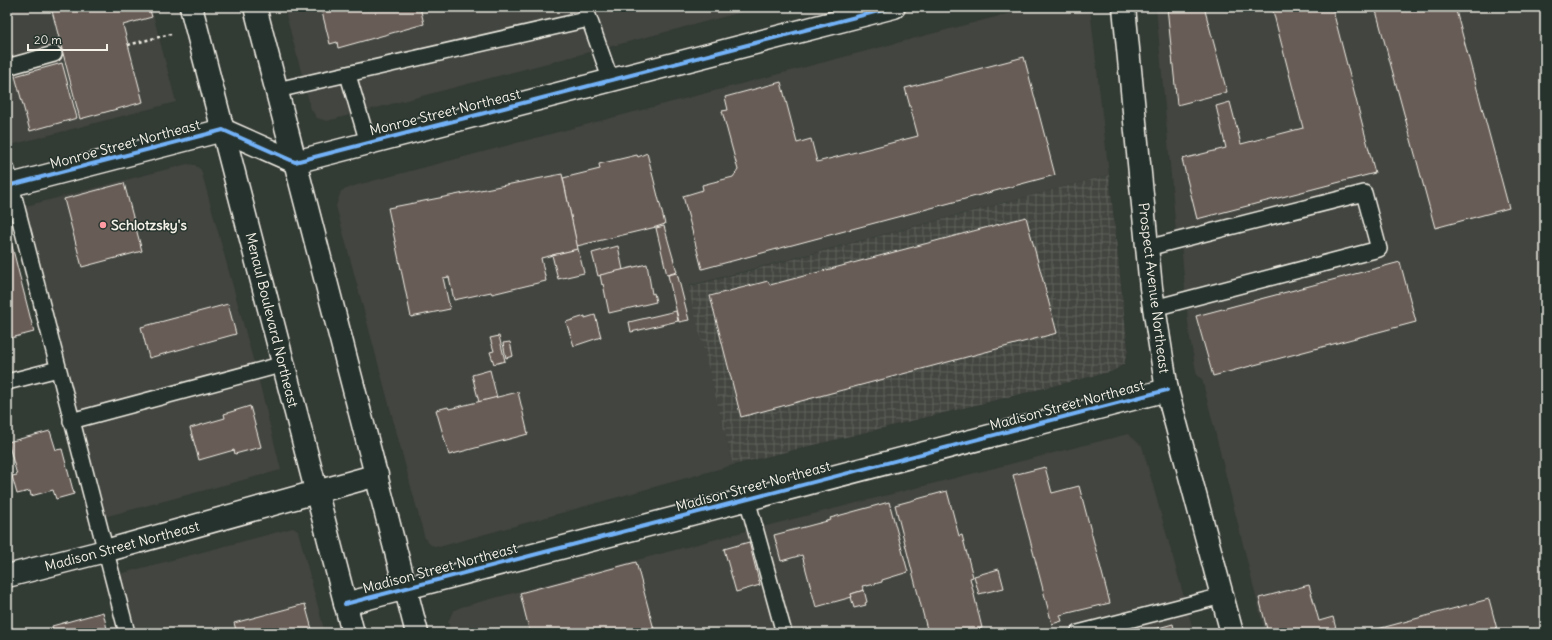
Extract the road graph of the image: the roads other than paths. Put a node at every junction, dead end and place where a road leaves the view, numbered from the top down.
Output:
1 (191, 7) edge
2 (894, 7) edge
3 (1124, 7) edge
4 (260, 8) edge
5 (587, 13) edge
6 (54, 54) dead end
7 (7, 67) edge
8 (348, 75) junction
9 (611, 81) junction
10 (277, 90) junction
11 (223, 130) junction
12 (368, 143) junction
13 (295, 162) junction
14 (8, 180) edge
15 (1147, 248) junction
16 (1154, 308) junction
17 (284, 364) junction
18 (58, 369) junction
19 (7, 382) edge
20 (1167, 390) junction
21 (71, 421) junction
22 (376, 475) junction
23 (317, 492) junction
24 (747, 500) junction
25 (105, 551) junction
26 (7, 576) edge
27 (405, 588) junction
28 (1222, 596) junction
29 (345, 604) junction
30 (127, 633) edge
31 (353, 633) edge
32 (417, 633) edge
33 (784, 633) edge
34 (1078, 633) edge
35 (1232, 633) edge

1 - 11 street, Menaul Boulevard Northeast
2 - 9 street, Monroe Street Northeast
3 - 15 street, Prospect Avenue Northeast
4 - 10 street
5 - 8 lane
5 - 9 lane
6 - 7 lane
8 - 10 lane
8 - 12 lane
9 - 12 street, Monroe Street Northeast
10 - 13 street
11 - 13 street
11 - 14 street, Monroe Street Northeast
11 - 17 street, Menaul Boulevard Northeast
12 - 13 street, Monroe Street Northeast
13 - 22 street
14 - 18 lane
15 - 16 street, Prospect Avenue Northeast
15 - 16 lane
16 - 20 street, Prospect Avenue Northeast
17 - 21 lane
17 - 23 street, Menaul Boulevard Northeast
18 - 19 lane
18 - 21 lane
20 - 24 street, Madison Street Northeast
20 - 28 street, Prospect Avenue Northeast
21 - 25 lane
22 - 23 street, Madison Street Northeast
22 - 27 street
23 - 25 street, Madison Street Northeast
23 - 29 street, Menaul Boulevard Northeast
24 - 27 street, Madison Street Northeast
24 - 33 lane
25 - 26 street, Madison Street Northeast
25 - 30 lane
27 - 29 street, Madison Street Northeast
27 - 32 street
28 - 34 lane
28 - 35 street, Prospect Avenue Northeast
29 - 31 street, Menaul Boulevard Northeast

